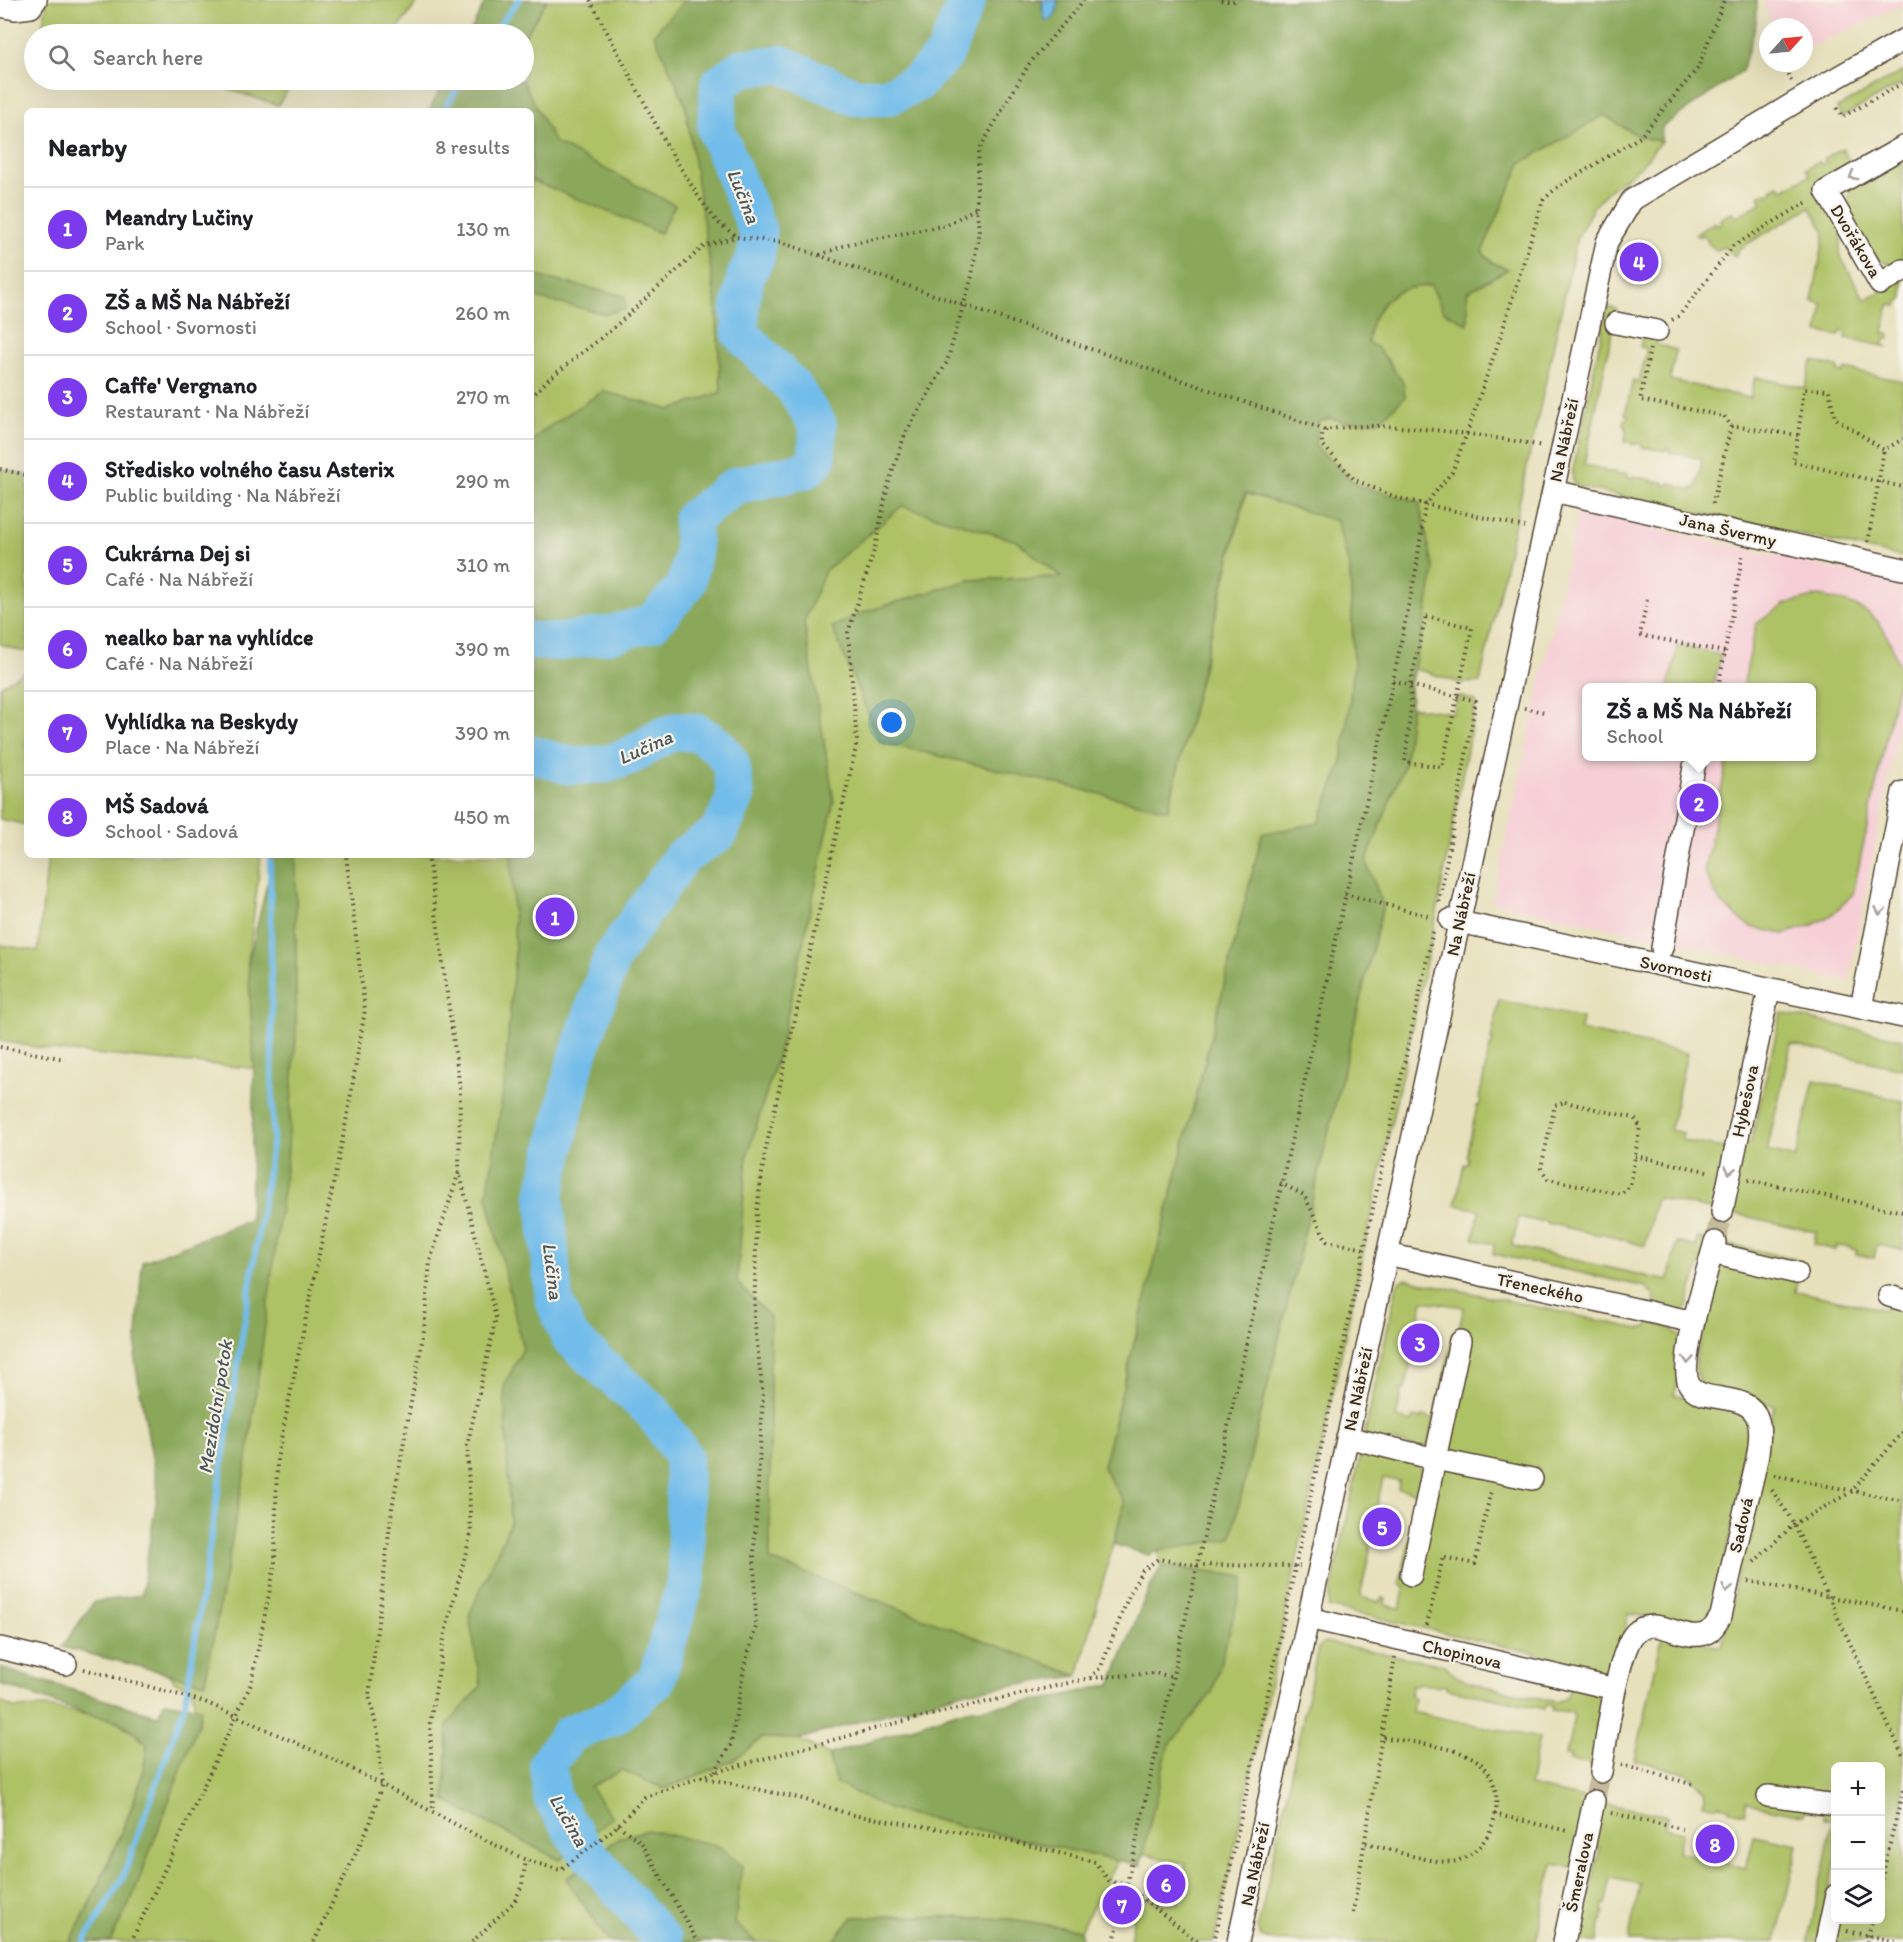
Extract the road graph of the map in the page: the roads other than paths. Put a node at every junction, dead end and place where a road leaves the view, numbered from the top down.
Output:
1 (36, 0) edge
2 (0, 6) edge
3 (1903, 40) edge
4 (1903, 147) edge
5 (1903, 270) edge
6 (1616, 323) dead end
7 (1655, 331) road end
8 (1553, 491) junction
9 (1903, 569) edge
10 (1695, 761) edge
11 (1903, 792) edge
12 (1443, 919) junction
13 (1662, 948) dead end
14 (1769, 990) junction
15 (1861, 1008) junction
16 (1903, 1017) edge
17 (1722, 1212) tunnel mouth
18 (1387, 1254) junction
19 (1797, 1273) dead end
20 (1694, 1322) junction
21 (1461, 1341) dead end
22 (1347, 1437) junction
23 (1435, 1459) junction
24 (1532, 1479) dead end
25 (1411, 1575) dead end
26 (1308, 1618) junction
27 (0, 1648) edge
28 (66, 1664) road end
29 (1615, 1689) junction
30 (1602, 1766) tunnel mouth
31 (1768, 1796) dead end
32 (1831, 1804) edge
33 (1593, 1805) tunnel mouth
34 (1831, 1920) edge
35 (1828, 1935) edge
36 (1238, 1942) edge
37 (1564, 1942) edge

1 - 2 street
3 - 8 street, Na Nábřeží
4 -> 5 street, Dvořákova
6 - 7 street
8 - 9 street, Jana Švermy
8 - 12 street, Na Nábřeží
10 - 13 street
11 -> 15 street
12 - 14 street, Svornosti
12 - 18 street, Na Nábřeží
14 - 15 street, Svornosti
14 -> 17 street, Hybešova
15 - 16 street, Svornosti
18 - 20 street, Třeneckého
18 - 22 street, Na Nábřeží
19 - 20 street, Sadová
20 -> 29 street, Sadová
21 - 23 street
22 - 23 street
22 - 26 street, Na Nábřeží
23 - 24 street
23 - 25 street
26 - 29 street, Chopinova
26 - 36 street, Na Nábřeží
27 - 28 street
29 - 30 street, Sadová
31 - 32 street
33 - 37 street, Šmeralova
34 - 35 street

